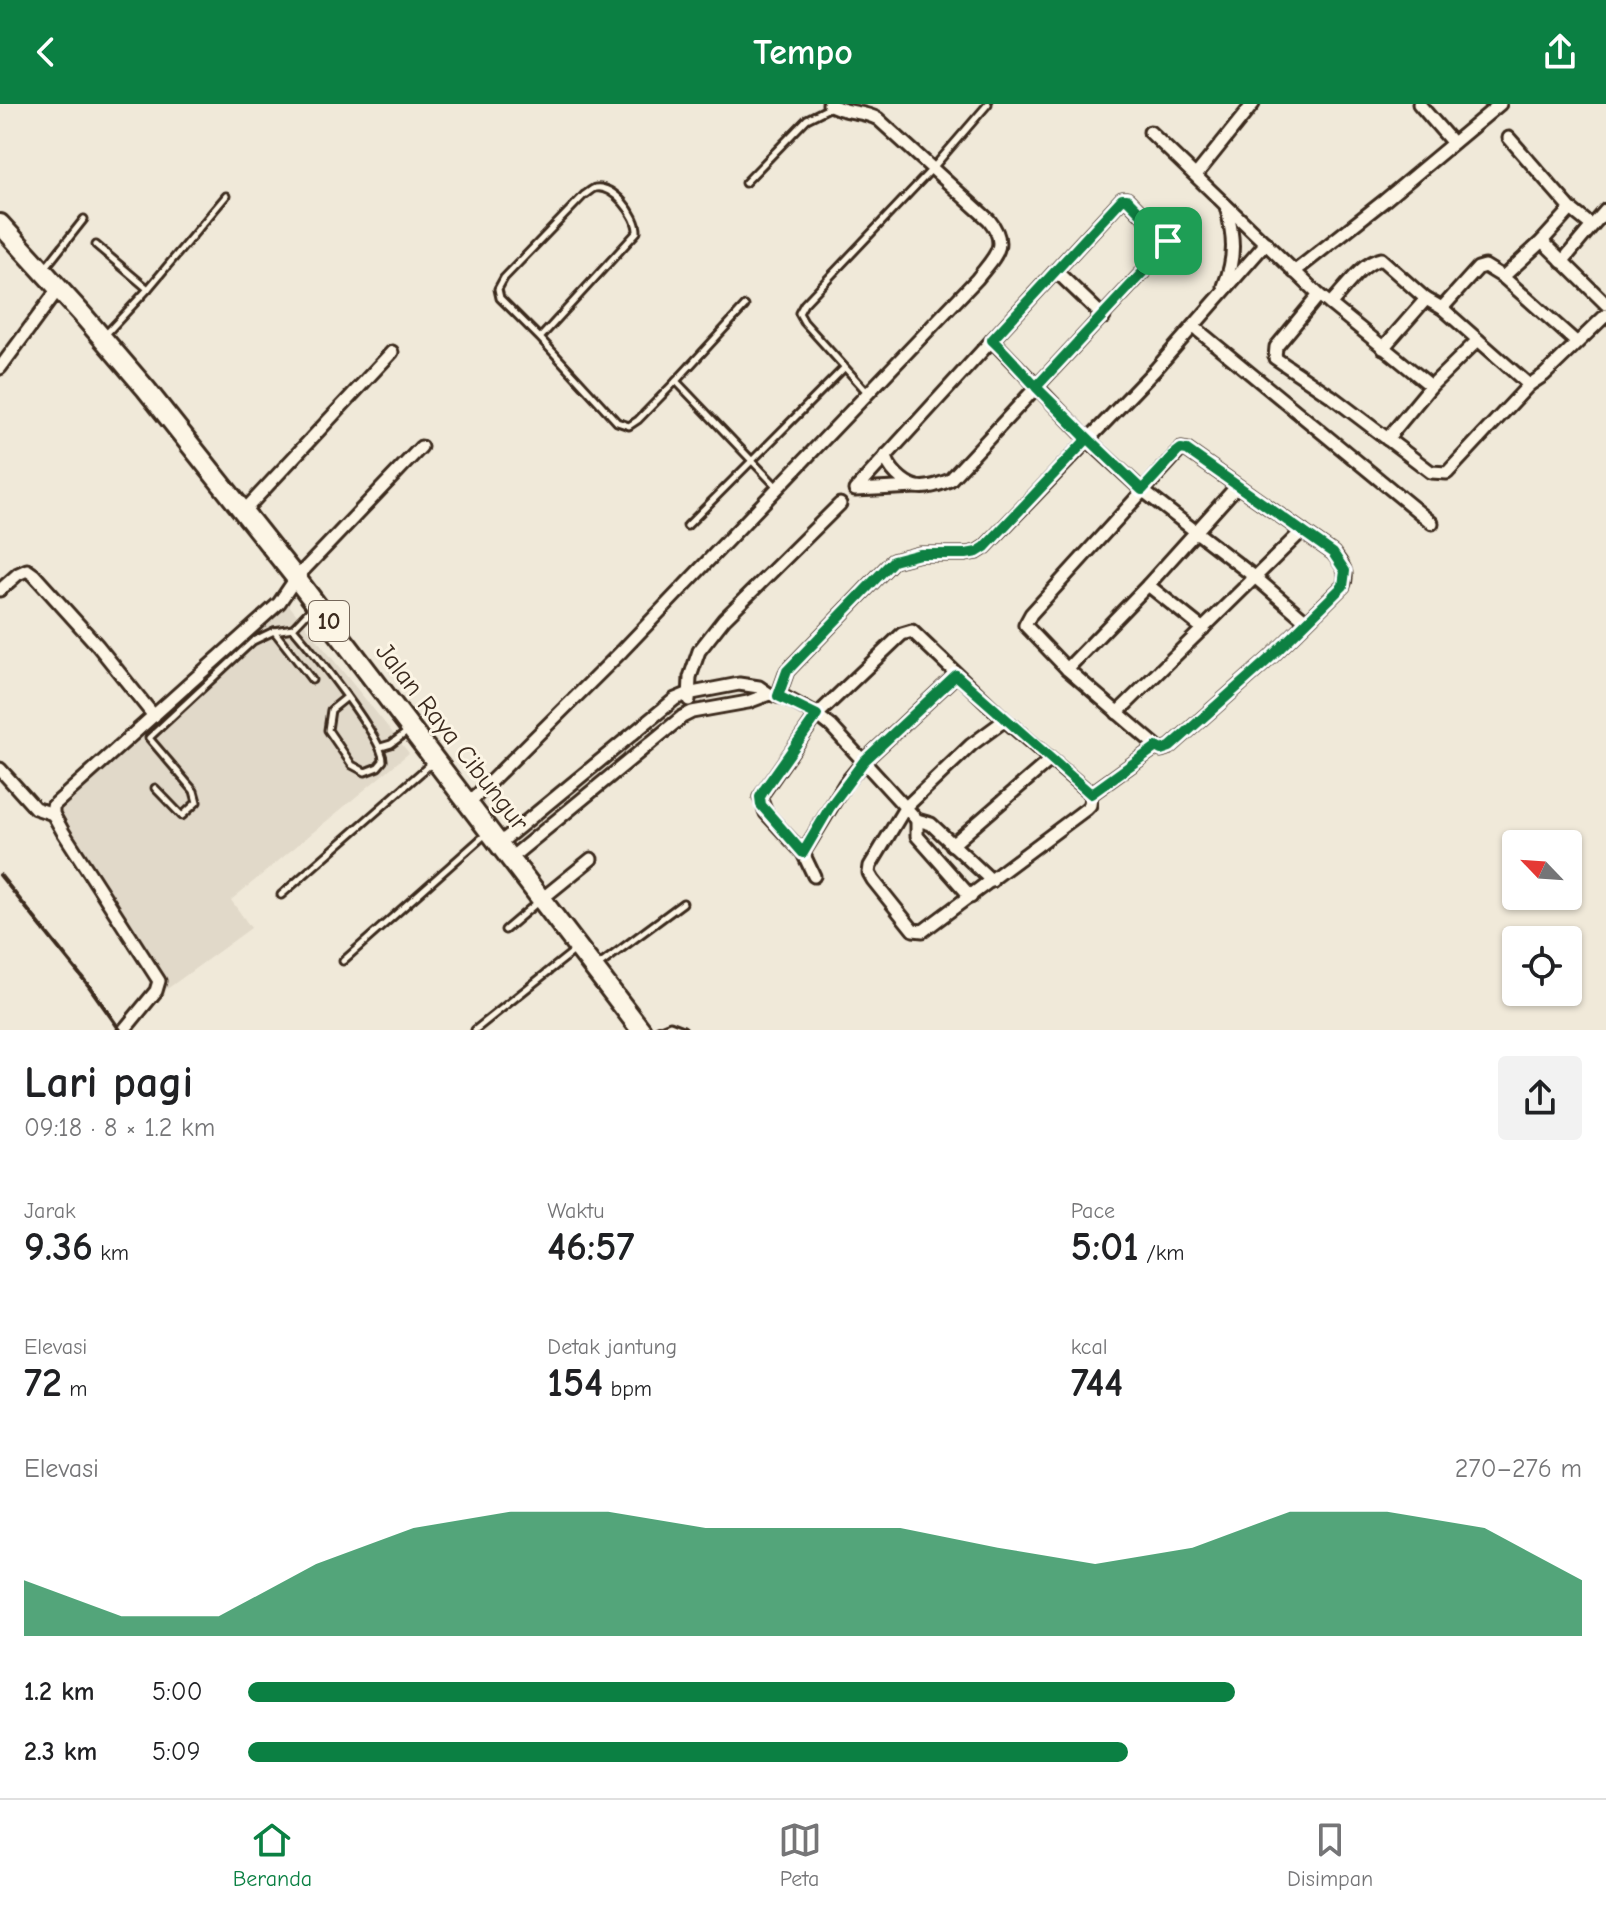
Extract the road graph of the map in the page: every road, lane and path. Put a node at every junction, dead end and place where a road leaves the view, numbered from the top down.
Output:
1 (988, 104) edge
2 (1253, 104) edge
3 (1419, 104) edge
4 (1500, 104) edge
5 (830, 105) edge
6 (1150, 132) dead end
7 (1509, 138) dead end
8 (1452, 142) junction
9 (932, 169) junction
10 (1196, 175) junction
11 (745, 183) dead end
12 (226, 196) dead end
13 (1226, 205) junction
14 (1571, 209) junction
15 (1606, 210) edge
16 (84, 219) dead end
17 (0, 224) edge
18 (1592, 226) junction
19 (1542, 241) junction
20 (1266, 243) junction
21 (96, 245) dead end
22 (1562, 262) junction
23 (43, 271) junction
24 (1057, 272) junction
25 (1294, 272) junction
26 (1503, 277) junction
27 (59, 288) junction
28 (148, 289) junction
29 (1319, 295) junction
30 (1220, 296) junction
31 (1426, 299) junction
32 (1330, 304) junction
33 (1606, 304) edge
34 (745, 306) dead end
35 (1442, 308) junction
36 (1606, 315) edge
37 (1104, 317) junction
38 (1194, 327) junction
39 (102, 338) junction
40 (540, 338) junction
41 (992, 340) junction
42 (1478, 340) junction
43 (1576, 342) junction
44 (1383, 348) junction
45 (392, 352) dead end
46 (844, 367) junction
47 (0, 368) edge
48 (676, 381) junction
49 (1529, 385) junction
50 (1431, 386) junction
51 (1036, 387) junction
52 (867, 393) junction
53 (1087, 439) junction
54 (1387, 439) junction
55 (421, 447) dead end
56 (886, 455) junction
57 (753, 460) junction
58 (1237, 486) junction
59 (916, 487) junction
60 (777, 488) junction
61 (1142, 490) junction
62 (840, 504) dead end
63 (243, 512) junction
64 (1432, 523) dead end
65 (687, 526) dead end
66 (1197, 530) junction
67 (1302, 531) junction
68 (296, 578) junction
69 (1256, 578) junction
70 (1148, 585) junction
71 (0, 590) edge
72 (316, 605) junction
73 (1306, 621) junction
74 (293, 628) junction
75 (1203, 629) junction
76 (274, 631) junction
77 (1067, 669) junction
78 (956, 675) junction
79 (312, 680) dead end
80 (687, 694) junction
81 (774, 695) junction
82 (347, 697) junction
83 (692, 712) junction
84 (1117, 713) junction
85 (817, 715) junction
86 (154, 716) junction
87 (1005, 720) junction
88 (412, 728) junction
89 (381, 747) junction
90 (1156, 747) junction
91 (608, 753) junction
92 (436, 759) junction
93 (1050, 760) junction
94 (864, 761) junction
95 (619, 768) junction
96 (0, 769) edge
97 (155, 788) dead end
98 (1091, 794) junction
99 (470, 802) junction
100 (905, 808) junction
101 (53, 814) junction
102 (917, 820) junction
103 (500, 844) junction
104 (952, 845) junction
105 (803, 853) junction
106 (591, 859) dead end
107 (814, 876) dead end
108 (992, 881) junction
109 (281, 895) dead end
110 (971, 897) junction
111 (543, 898) junction
112 (683, 903) dead end
113 (505, 930) dead end
114 (578, 948) junction
115 (343, 961) dead end
116 (594, 969) junction
117 (137, 1025) edge
118 (124, 1030) edge
119 (475, 1030) edge
120 (641, 1030) edge
121 (658, 1030) edge
122 (683, 1030) edge

1 - 9 lane
2 - 10 street
3 - 8 street
4 - 8 street
5 - 9 street
5 - 11 lane
6 - 10 street
7 - 14 street
8 - 25 street
9 - 46 lane
9 - 52 street
10 - 13 street
12 - 28 lane
13 - 20 street
13 - 30 street
14 - 18 street
14 - 19 street
15 - 18 street
16 - 23 lane
17 - 23 highway, Jalan Raya Cibungur / 10
18 - 22 street
19 - 22 street
19 - 26 street
20 - 25 street
20 - 30 street
21 - 28 lane
22 - 33 street
23 - 27 highway, Jalan Raya Cibungur / 10
24 - 37 street
24 - 37 street
24 - 41 street
25 - 29 street
26 - 35 street
26 - 43 street
27 - 39 highway, Jalan Raya Cibungur / 10
27 - 47 street
28 - 39 lane
29 - 32 street
29 - 54 street
30 - 38 street
31 - 32 street
31 - 35 street
31 - 44 street
32 - 44 street
34 - 48 lane
35 - 42 street
36 - 43 street
37 - 51 street
38 - 53 street
38 - 64 street
39 - 63 highway, Jalan Raya Cibungur / 10
40 - 40 lane
40 - 48 lane
41 - 51 street
41 - 56 street
42 - 49 street
42 - 50 street
43 - 49 street
44 - 50 street
45 - 63 street
46 - 52 lane
46 - 57 lane
48 - 57 lane
49 - 54 street
50 - 54 street
51 - 53 street
51 - 59 street
52 - 60 street
53 - 61 street
53 - 81 street
55 - 68 street
56 - 59 street
56 - 59 street
57 - 60 lane
57 - 65 lane
58 - 61 street
58 - 66 street
58 - 67 street
60 - 99 street
61 - 66 street
61 - 77 street
62 - 80 street
63 - 68 highway, Jalan Raya Cibungur / 10
66 - 69 street
66 - 70 street
67 - 69 street
67 - 73 street
68 - 72 highway, Jalan Raya Cibungur / 10
68 - 86 street
69 - 73 street
69 - 75 street
70 - 75 street
70 - 77 street
71 - 86 street
72 - 74 lane
72 - 88 highway, Jalan Raya Cibungur / 10
73 - 90 street
74 - 76 lane
74 - 82 lane
75 - 84 street
76 - 79 lane
76 - 97 lane
77 - 84 street
78 - 85 street
78 - 87 street
78 - 94 street
80 - 81 street
80 - 83 street
80 - 91 street
81 - 83 street
81 - 85 street
82 - 89 lane
82 - 89 lane
83 - 95 street
84 - 90 street
85 - 94 street
85 - 105 street
86 - 101 street
87 - 93 street
87 - 100 street
88 - 89 lane
88 - 92 highway, Jalan Raya Cibungur / 10
90 - 98 street
91 - 95 street
91 - 103 street
92 - 99 highway, Jalan Raya Cibungur / 10
92 - 109 lane
93 - 98 street
93 - 104 street
94 - 100 street
94 - 105 street
95 - 103 street
96 - 101 street
98 - 108 street
99 - 103 highway, Jalan Raya Cibungur / 10
100 - 102 street
100 - 110 street
101 - 117 street
102 - 104 street
102 - 110 street
103 - 111 highway, Jalan Raya Cibungur / 10
103 - 115 lane
104 - 108 street
105 - 107 street
106 - 111 street
108 - 110 street
111 - 113 lane
111 - 114 highway, Jalan Raya Cibungur / 10
112 - 116 lane
114 - 116 highway, Jalan Raya Cibungur / 10
114 - 119 lane
116 - 120 highway, Jalan Raya Cibungur / 10
117 - 118 street
121 - 122 lane

